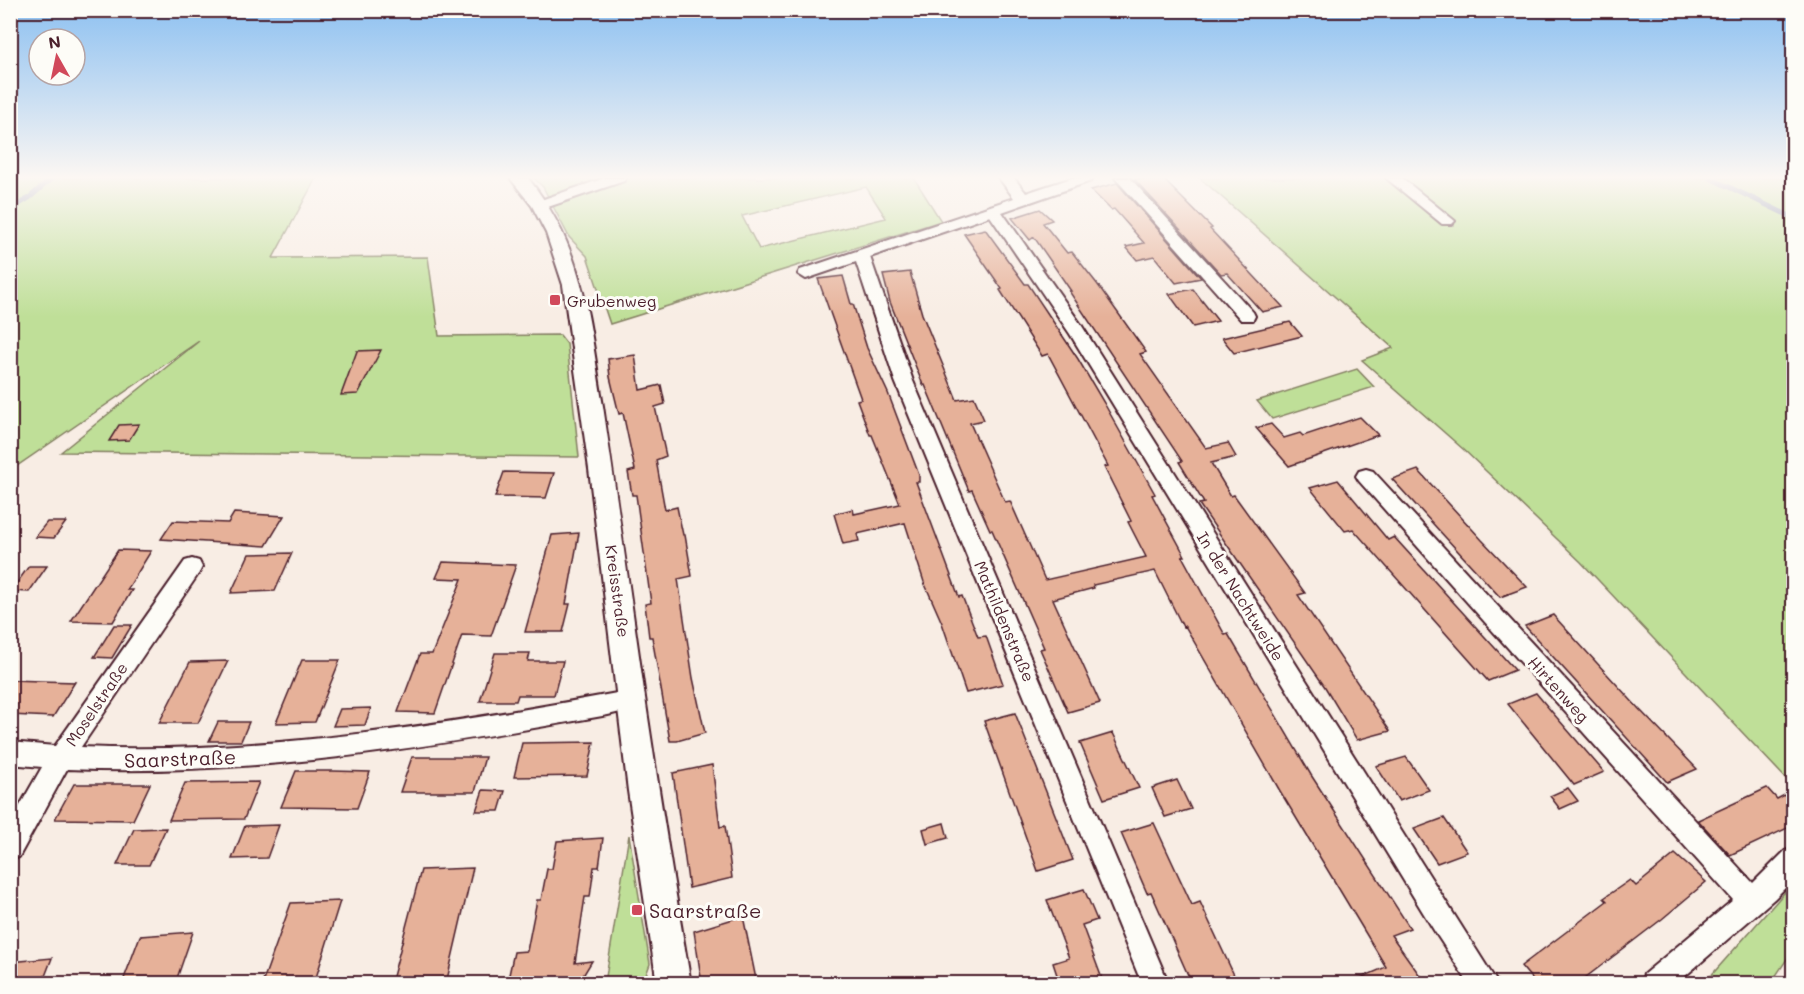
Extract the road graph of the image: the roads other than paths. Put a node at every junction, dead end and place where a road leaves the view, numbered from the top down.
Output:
1 (550, 224) edge
2 (952, 224) edge
3 (1003, 224) edge
4 (1166, 224) edge
5 (862, 256) junction
6 (806, 274) dead end
7 (1247, 316) dead end
8 (1366, 476) dead end
9 (192, 567) dead end
10 (633, 700) junction
11 (10, 753) edge
12 (60, 759) junction
13 (10, 848) edge
14 (1794, 860) edge
15 (1752, 901) junction
16 (674, 984) edge
17 (1156, 984) edge
18 (1485, 984) edge
19 (1654, 984) edge

1 - 10 street, Kreisstraße
2 - 5 street
3 - 18 street, In der Nachtweide
4 - 7 street
5 - 6 street
5 - 17 street, Mathildenstraße
8 - 15 street, Hirtenweg
9 - 12 street, Moselstraße
10 - 12 street, Saarstraße
10 - 16 street, Kreisstraße
11 - 12 street, Saarstraße
12 - 13 street, Moselstraße
14 - 15 street
15 - 19 street

